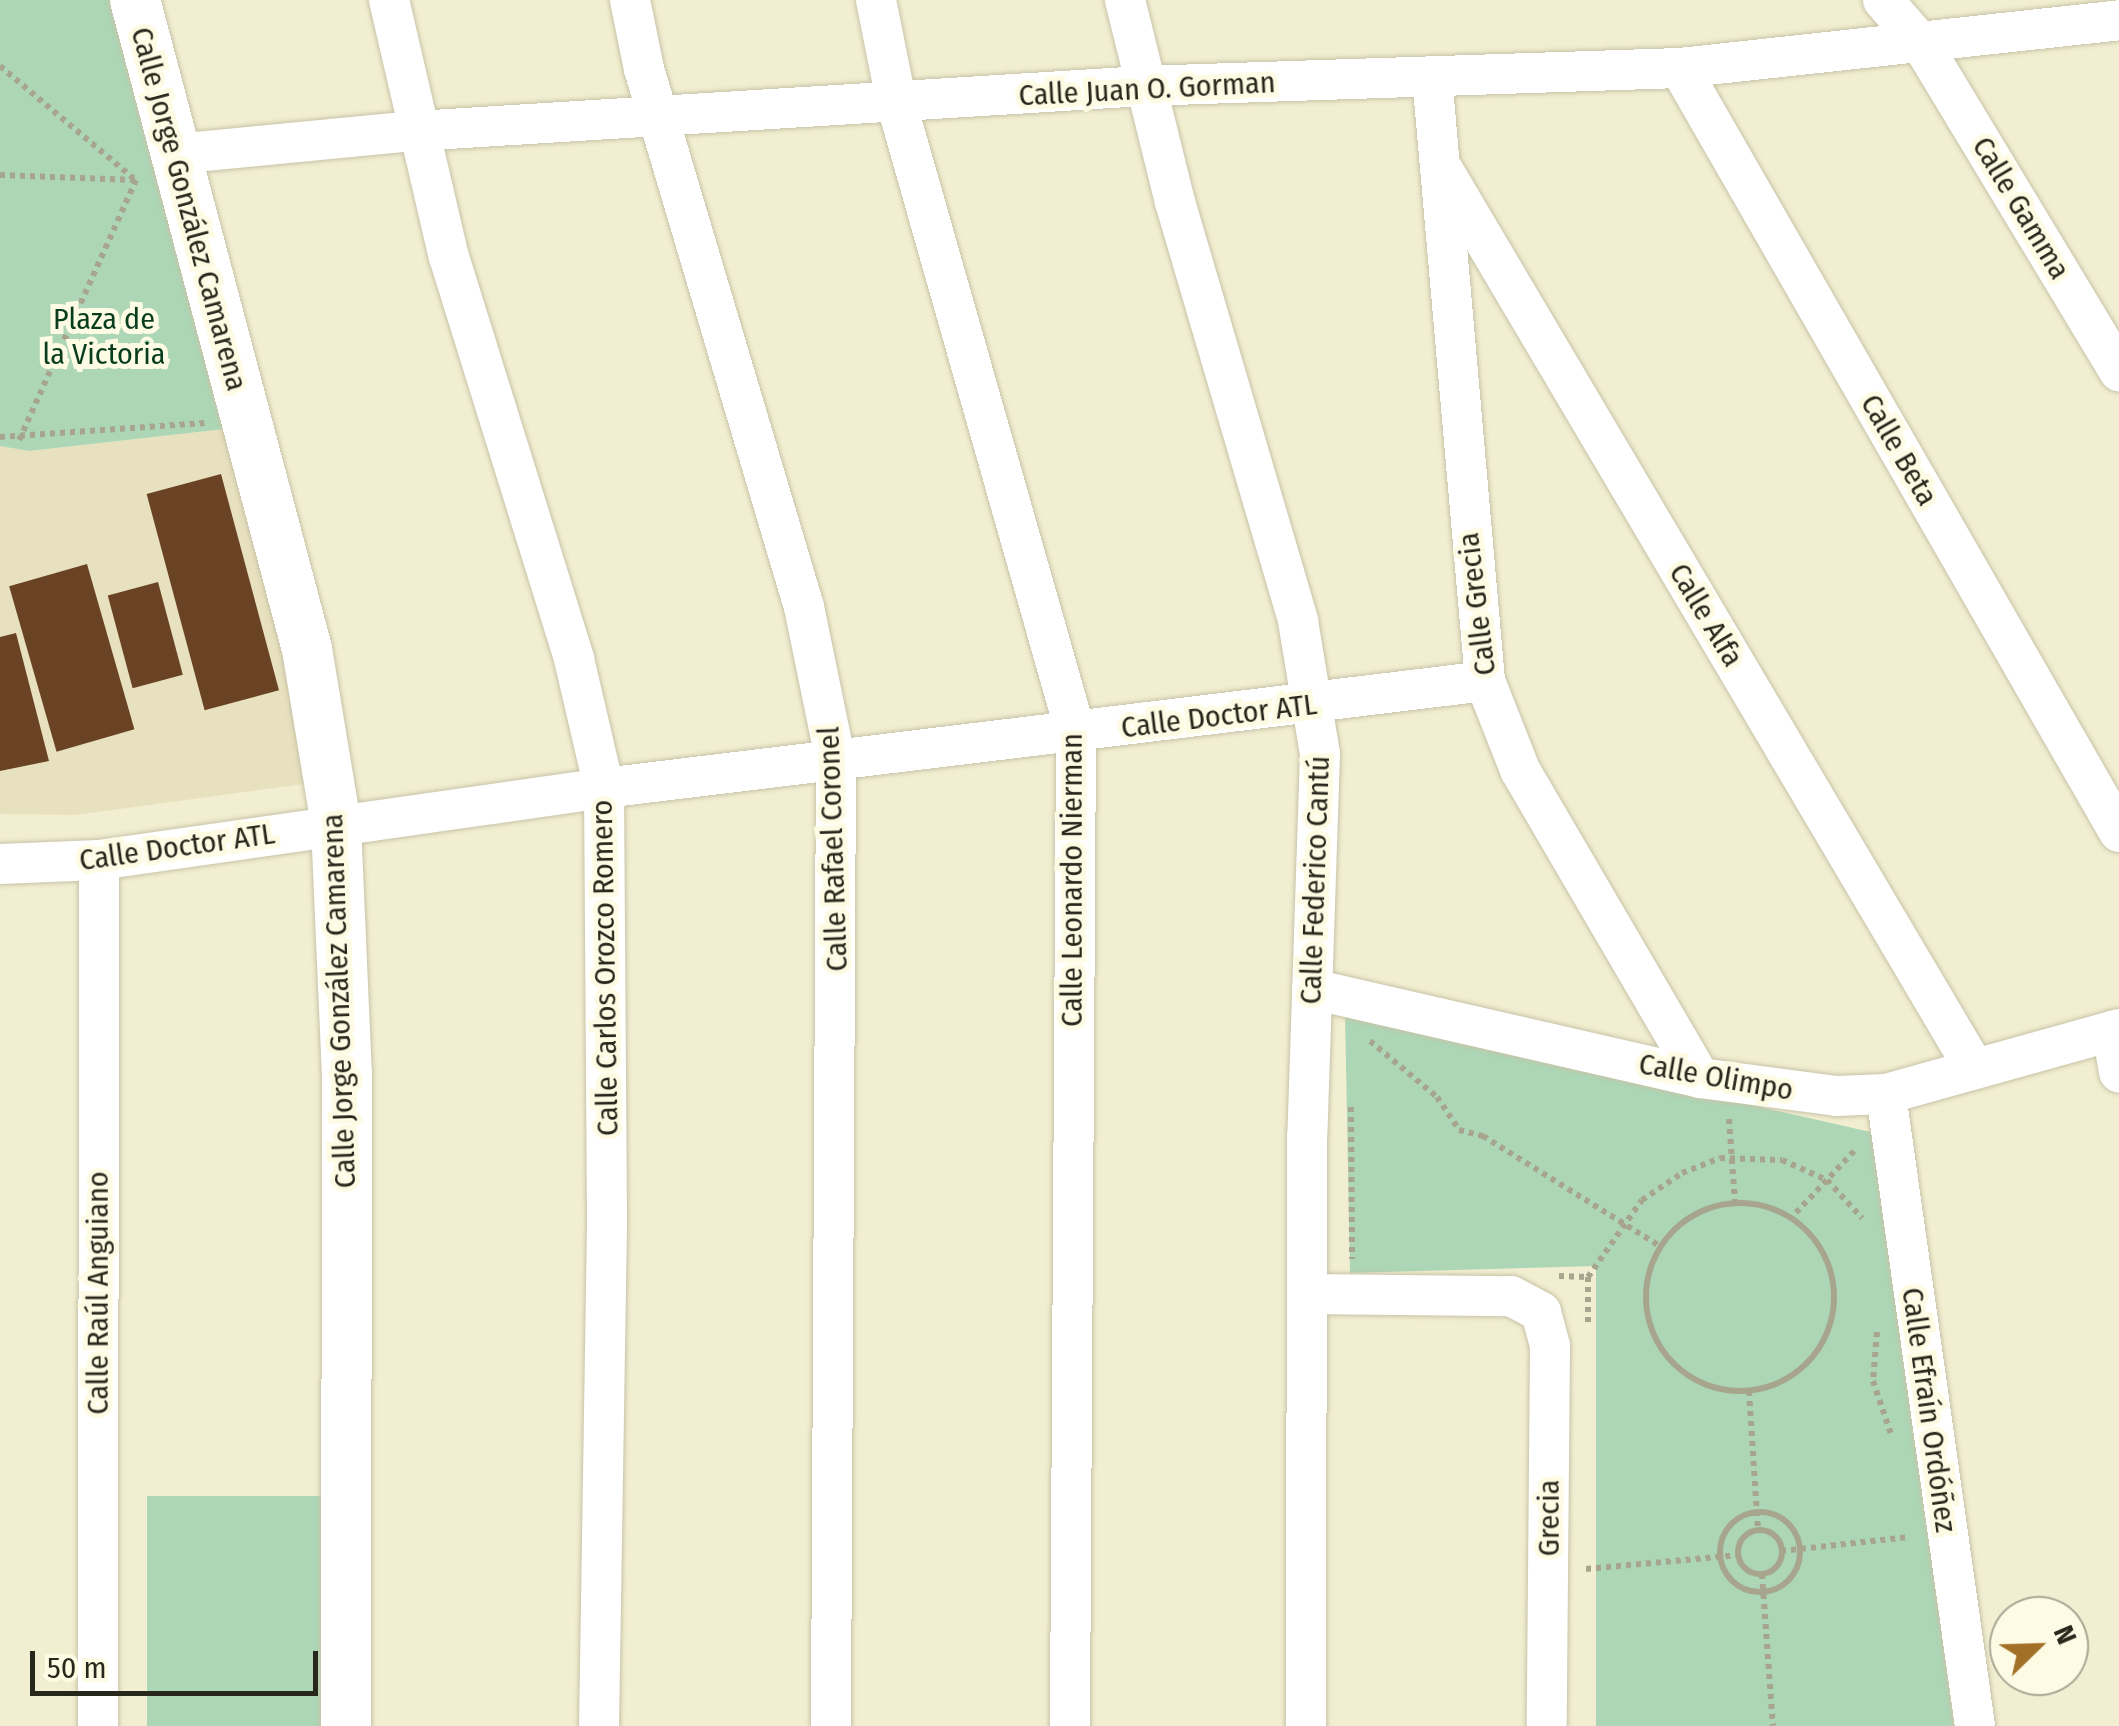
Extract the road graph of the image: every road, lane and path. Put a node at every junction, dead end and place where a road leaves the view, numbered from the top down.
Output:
1 (135, 0) edge
2 (389, 0) edge
3 (630, 0) edge
4 (876, 0) edge
5 (1125, 0) edge
6 (1883, 0) edge
7 (2119, 20) edge
8 (1923, 46) junction
9 (0, 66) edge
10 (1680, 68) junction
11 (1432, 76) junction
12 (1143, 86) junction
13 (897, 105) junction
14 (658, 116) junction
15 (416, 131) junction
16 (1438, 162) junction
17 (153, 172) junction
18 (0, 175) edge
19 (2119, 371) edge
20 (226, 421) dead end
21 (0, 438) edge
22 (18, 441) junction
23 (1485, 682) junction
24 (1313, 704) junction
25 (1076, 734) junction
26 (836, 763) junction
27 (604, 788) junction
28 (336, 825) junction
29 (2119, 832) edge
30 (99, 860) junction
31 (0, 864) edge
32 (1312, 988) junction
33 (2115, 1030) edge
34 (1361, 1031) dead end
35 (1974, 1068) junction
36 (2119, 1072) edge
37 (1714, 1088) junction
38 (1886, 1094) junction
39 (1350, 1095) dead end
40 (1863, 1142) dead end
41 (1731, 1157) junction
42 (1827, 1180) junction
43 (1734, 1203) junction
44 (1790, 1218) junction
45 (1622, 1223) junction
46 (1866, 1224) dead end
47 (1661, 1247) junction
48 (1352, 1270) dead end
49 (1588, 1277) dead end
50 (1308, 1294) junction
51 (1878, 1326) dead end
52 (1749, 1391) junction
53 (1896, 1450) dead end
54 (1756, 1512) junction
55 (1758, 1531) junction
56 (1924, 1535) dead end
57 (1800, 1548) junction
58 (1781, 1551) junction
59 (1739, 1555) junction
60 (1720, 1558) junction
61 (1586, 1569) dead end
62 (1762, 1574) junction
63 (1763, 1592) junction
64 (98, 1726) edge
65 (346, 1726) edge
66 (599, 1726) edge
67 (831, 1726) edge
68 (1070, 1726) edge
69 (1306, 1726) edge
70 (1547, 1726) edge
71 (1773, 1726) edge
72 (1975, 1726) edge

1 - 17 street, Calle Jorge González Camarena
2 - 15 street, Calle Carlos Orozco Romero
3 - 14 street, Calle Rafael Coronel
4 - 13 street, Calle Leonardo Nierman
5 - 12 street, Calle Federico Cantú
6 - 8 street, Calle Gamma
7 - 8 street, Calle Juan O. Gorman
8 - 10 street, Calle Juan O. Gorman
8 - 19 street, Calle Gamma
9 - 17 path
10 - 11 street, Calle Juan O. Gorman
10 - 29 street, Calle Beta
11 - 12 street, Calle Juan O. Gorman
11 - 16 street, Calle Grecia
12 - 13 street, Calle Juan O. Gorman
12 - 24 street, Calle Federico Cantú
13 - 14 street, Calle Juan O. Gorman
13 - 25 street, Calle Leonardo Nierman
14 - 15 street, Calle Juan O. Gorman
14 - 26 street, Calle Rafael Coronel
15 - 17 street, Calle Juan O. Gorman
15 - 27 street, Calle Carlos Orozco Romero
16 - 23 street, Calle Grecia
16 - 35 street, Calle Alfa
17 - 18 path
17 - 22 path
17 - 28 street, Calle Jorge González Camarena
20 - 22 path
21 - 22 path
23 - 24 street, Calle Doctor ATL
23 - 37 street, Calle Grecia
24 - 25 street, Calle Doctor ATL
24 - 32 street, Calle Federico Cantú
25 - 26 street, Calle Doctor ATL
25 - 68 street, Calle Leonardo Nierman
26 - 27 street, Calle Doctor ATL
26 - 67 street, Calle Rafael Coronel
27 - 28 street, Calle Doctor ATL
27 - 66 street, Calle Carlos Orozco Romero
28 - 30 street, Calle Doctor ATL
28 - 65 street, Calle Jorge González Camarena
30 - 31 street, Calle Doctor ATL
30 - 64 street, Calle Raúl Anguiano
32 - 37 street, Calle Olimpo
32 - 50 street, Calle Federico Cantú
33 - 35 street, Calle Olimpo
33 - 36 street
34 - 45 path
35 - 38 street, Calle Olimpo
37 - 38 street, Calle Olimpo
37 - 41 path
38 - 72 street, Calle Efraín Ordóñez
39 - 48 path
40 - 42 path
41 - 42 path
41 - 43 path
41 - 45 path
42 - 44 path
42 - 46 path
43 - 44 path
43 - 47 path
44 - 52 path
45 - 47 path
45 - 49 path
47 - 52 path
50 - 69 street, Calle Federico Cantú
50 - 70 street, Grecia
51 - 53 path
52 - 54 path
54 - 55 path
54 - 57 path
54 - 60 path
55 - 58 path
55 - 59 path
56 - 57 path
57 - 58 path
57 - 63 path
58 - 62 path
59 - 60 path
59 - 62 path
60 - 61 path
60 - 63 path
62 - 63 path
63 - 71 path

